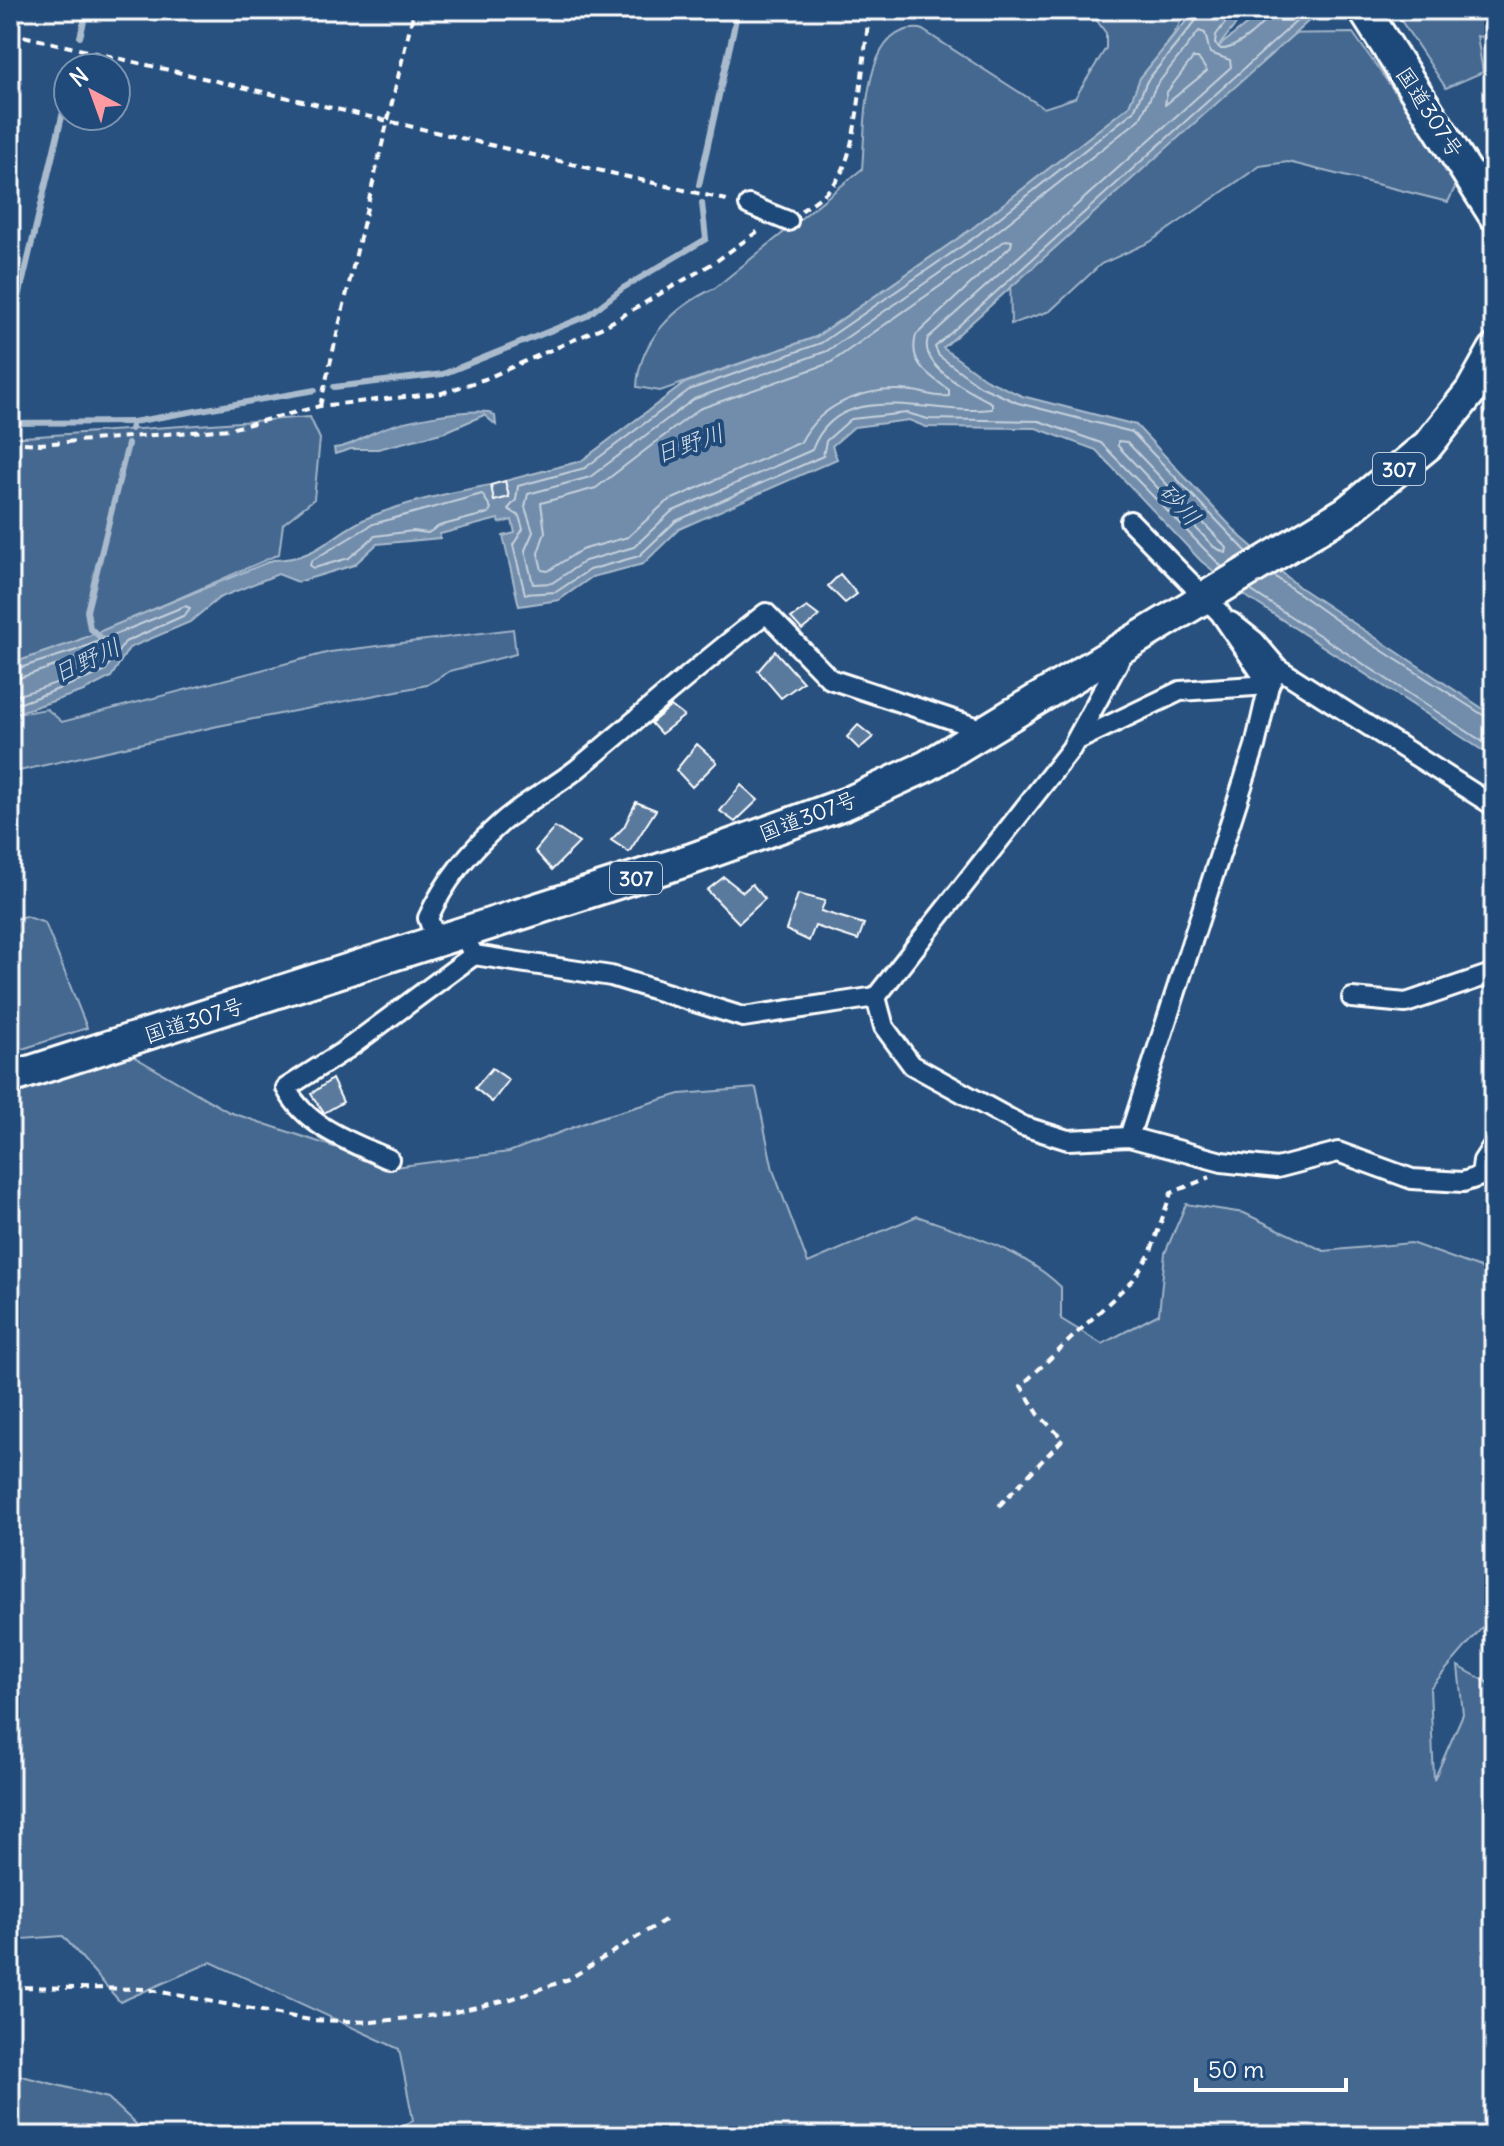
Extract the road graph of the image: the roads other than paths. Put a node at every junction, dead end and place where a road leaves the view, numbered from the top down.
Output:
1 (1364, 10) edge
2 (749, 205) road end
3 (1494, 215) edge
4 (788, 221) road end
5 (1494, 350) edge
6 (1130, 521) dead end
7 (1216, 600) junction
8 (1127, 647) junction
9 (1278, 668) junction
10 (1269, 685) junction
11 (987, 731) junction
12 (1076, 741) junction
13 (1494, 806) edge
14 (458, 944) junction
15 (1494, 973) edge
16 (876, 997) junction
17 (1352, 998) dead end
18 (10, 1078) edge
19 (1129, 1137) junction
20 (1494, 1144) edge
21 (389, 1159) dead end

1 - 3 highway, 国道307号
2 - 4 street
5 - 7 highway, 国道307号 / 307
6 - 7 street
7 - 8 highway, 国道307号 / 307
7 - 9 street
7 - 10 street
8 - 11 highway, 国道307号 / 307
8 - 12 street
9 - 10 street
9 - 13 street
10 - 12 street
10 - 19 street
11 - 14 highway, 国道307号 / 307
11 - 14 street
12 - 16 street
14 - 16 street
14 - 18 highway, 国道307号 / 307
14 - 21 street
15 - 17 street
16 - 19 street
19 - 20 street

